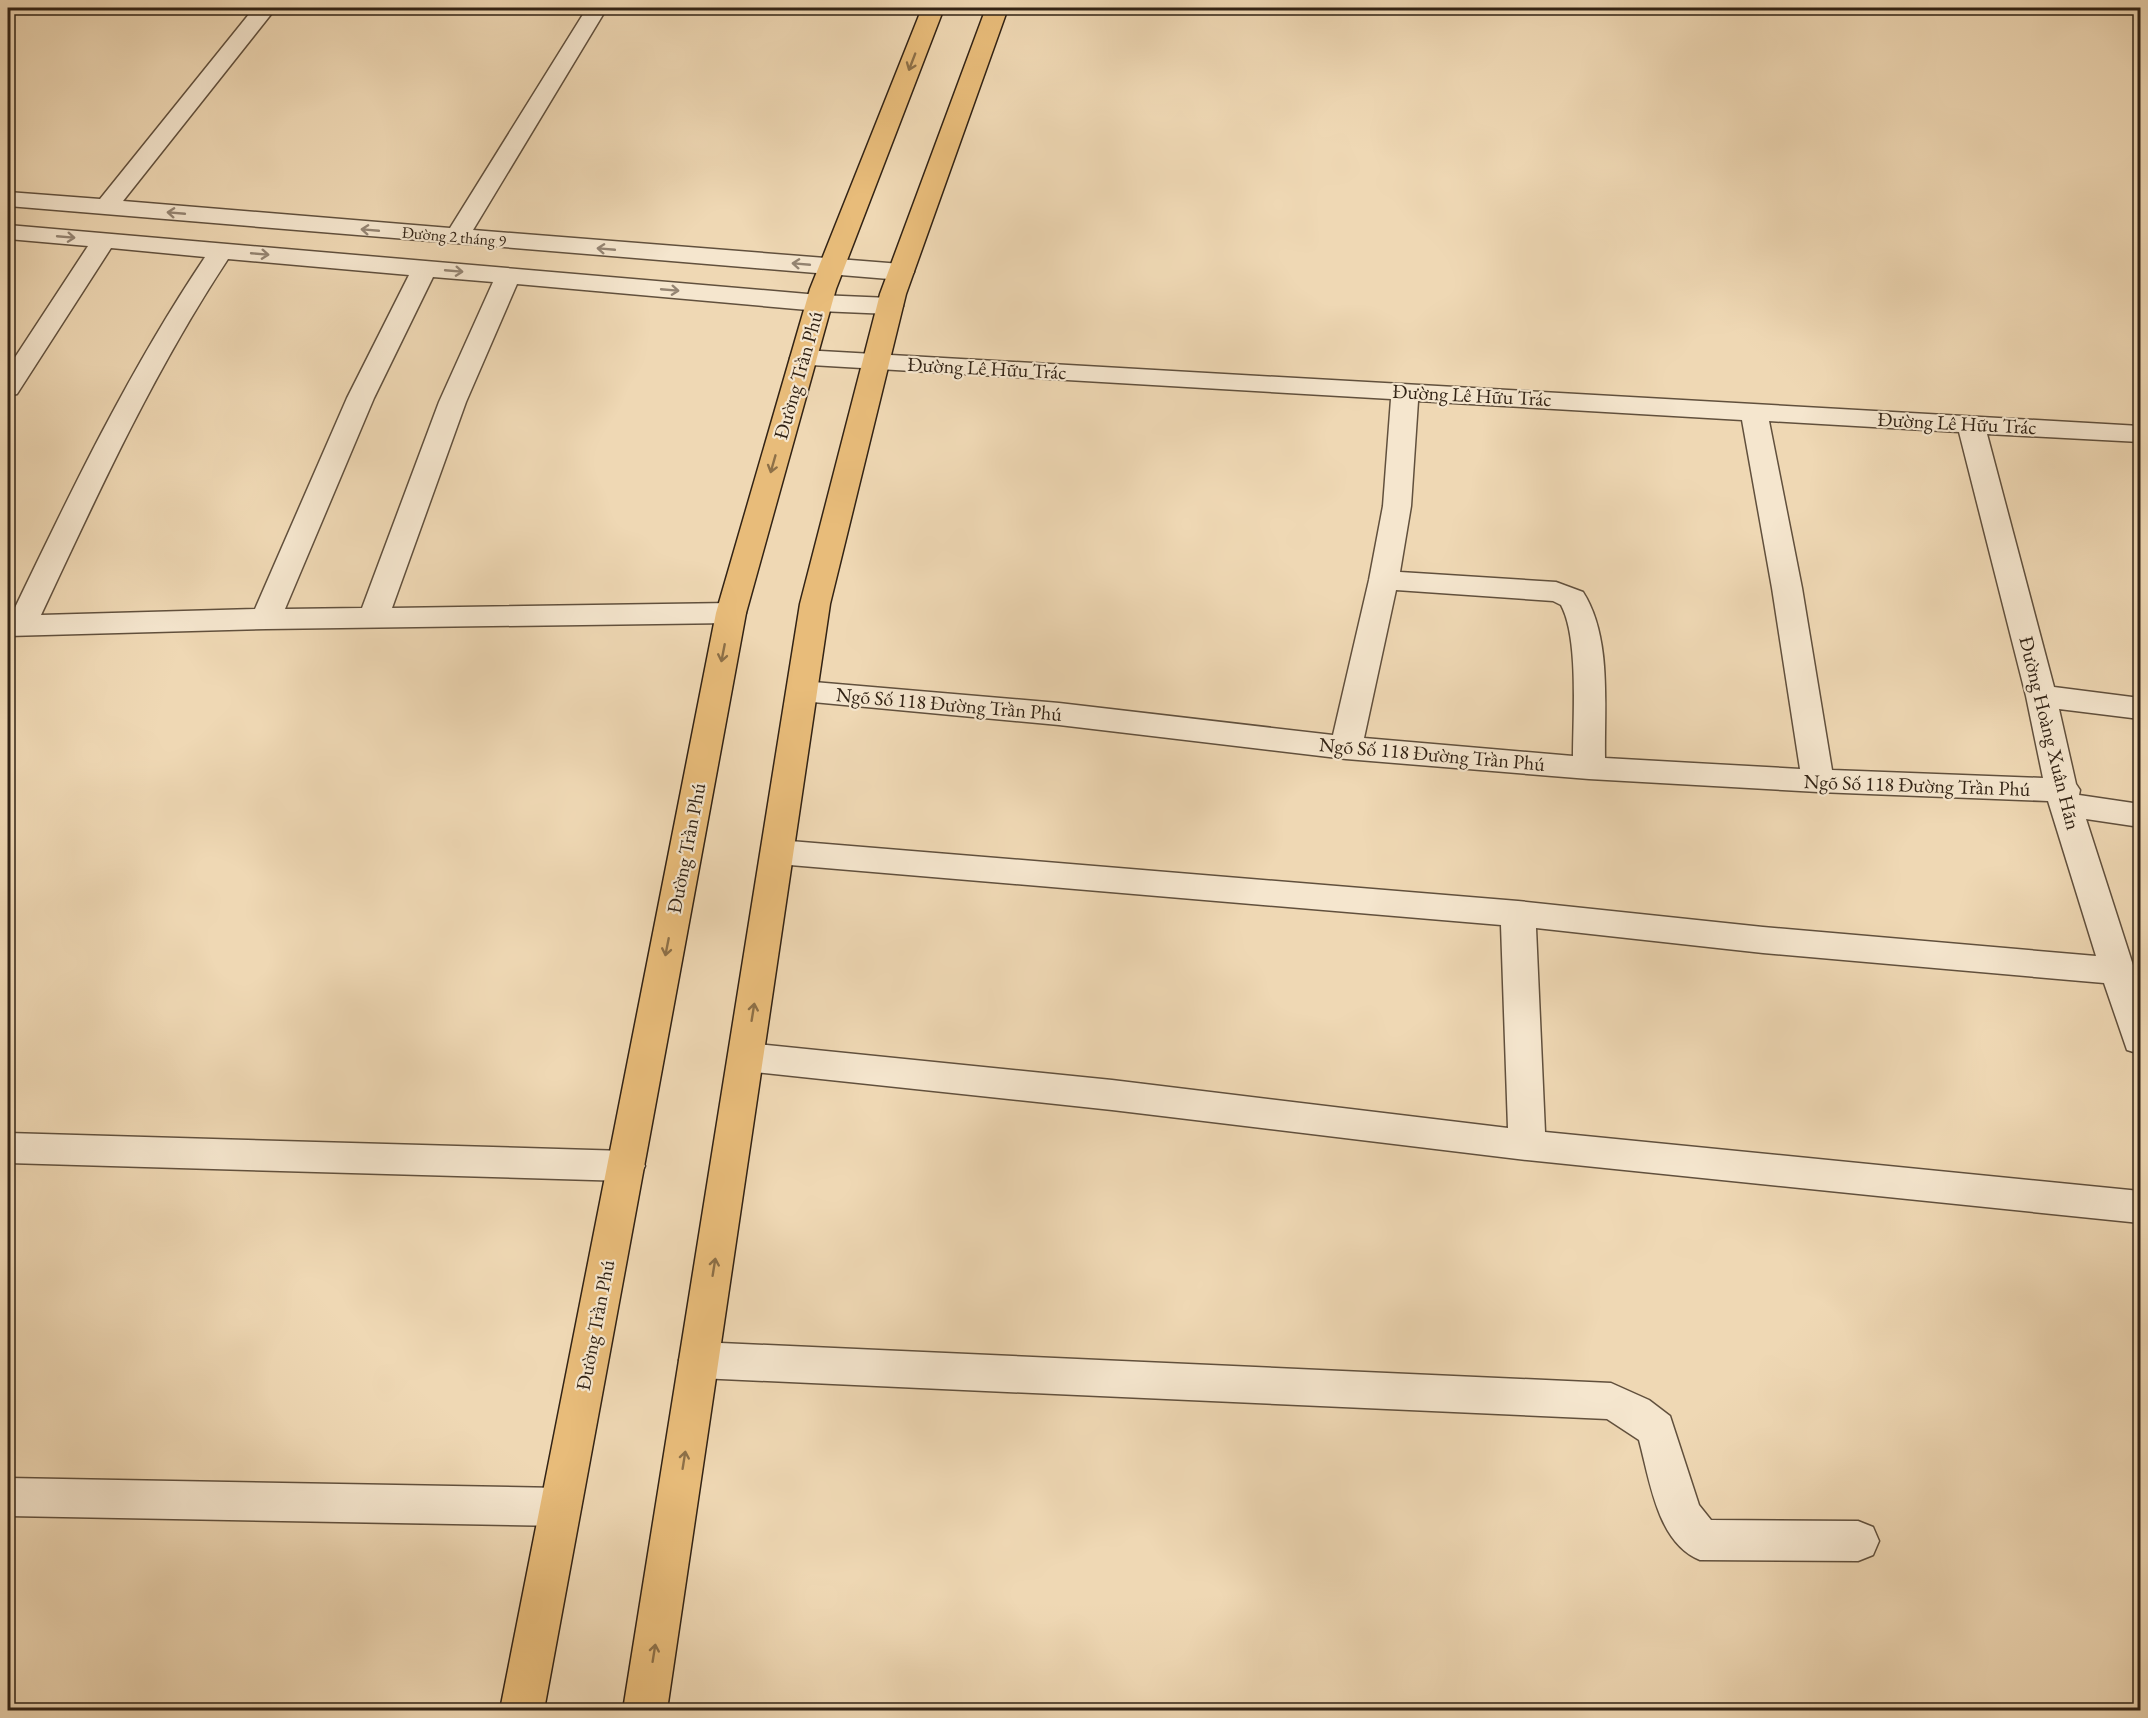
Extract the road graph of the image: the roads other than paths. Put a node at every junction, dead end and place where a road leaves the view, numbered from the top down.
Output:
1 (266, 8) edge
2 (597, 8) edge
3 (933, 8) edge
4 (997, 8) edge
5 (8, 199) edge
6 (106, 207) junction
7 (8, 232) edge
8 (457, 236) junction
9 (104, 240) junction
10 (221, 251) junction
11 (832, 267) junction
12 (425, 268) junction
13 (901, 272) junction
14 (508, 276) junction
15 (819, 303) junction
16 (890, 306) junction
17 (803, 358) junction
18 (877, 362) junction
19 (8, 388) edge
20 (1405, 391) junction
21 (1754, 411) junction
22 (1971, 423) junction
23 (2140, 434) edge
24 (1384, 580) junction
25 (731, 613) junction
26 (374, 617) junction
27 (266, 619) junction
28 (15, 626) edge
29 (802, 691) junction
30 (2041, 696) junction
31 (2140, 708) edge
32 (1346, 748) junction
33 (1589, 768) junction
34 (1818, 782) junction
35 (2065, 797) junction
36 (2140, 815) edge
37 (778, 852) junction
38 (1518, 914) junction
39 (2119, 971) junction
40 (2140, 1040) edge
41 (746, 1057) junction
42 (1527, 1144) junction
43 (8, 1148) edge
44 (626, 1166) junction
45 (2140, 1207) edge
46 (699, 1360) junction
47 (8, 1497) edge
48 (560, 1507) junction
49 (1858, 1541) dead end
50 (522, 1710) edge
51 (645, 1710) edge

1 - 6 street
2 - 8 street
3 -> 11 highway, Đường Trần Phú
4 - 13 highway
5 - 6 street, Đường 2 tháng 9
8 -> 6 street, Đường 2 tháng 9
7 -> 9 street
11 -> 8 street, Đường 2 tháng 9
9 - 10 street
9 - 19 street
10 -> 12 street
10 - 28 street
11 - 13 street, Đường 2 tháng 9
11 - 15 highway, Đường Trần Phú
12 -> 14 street
12 - 27 street
13 - 16 highway
14 -> 15 street
14 - 26 street
15 - 16 street
15 - 17 highway, Đường Trần Phú
16 - 18 highway
17 - 18 street, Đường Lê Hữu Trác
17 -> 25 highway, Đường Trần Phú
18 - 20 street, Đường Lê Hữu Trác
18 - 29 highway
20 - 21 street, Đường Lê Hữu Trác
20 - 24 street
21 - 22 street, Đường Lê Hữu Trác
21 - 34 street
22 - 23 street, Đường Lê Hữu Trác
22 - 30 street, Đường Hoàng Xuân Hãn
24 - 32 street
24 - 33 street
25 - 26 street
25 -> 44 highway, Đường Trần Phú
26 - 27 street
27 - 28 street
29 - 32 street, Ngõ Số 118 Đường Trần Phú
29 - 37 highway
30 - 31 street
30 - 35 street, Đường Hoàng Xuân Hãn
32 - 33 street, Ngõ Số 118 Đường Trần Phú
33 - 34 street, Ngõ Số 118 Đường Trần Phú
34 - 35 street, Ngõ Số 118 Đường Trần Phú
35 - 36 street, Ngõ Số 118 Đường Trần Phú
35 - 39 street, Đường Hoàng Xuân Hãn
37 - 38 street
41 -> 37 highway
38 - 39 street
38 - 42 street
39 - 40 street, Đường Hoàng Xuân Hãn
41 - 42 street
46 -> 41 highway
42 - 45 street
43 - 44 street
44 - 48 highway, Đường Trần Phú
46 - 49 street
51 -> 46 highway
47 - 48 street
48 - 50 highway, Đường Trần Phú

